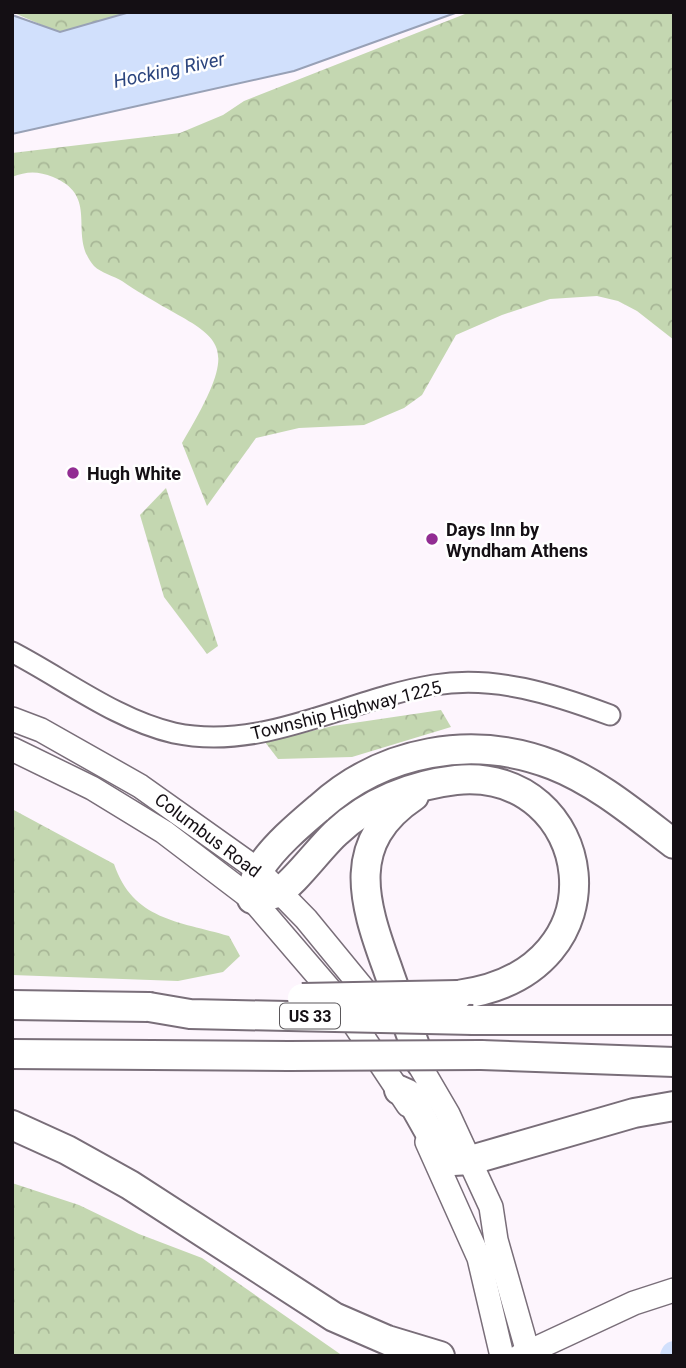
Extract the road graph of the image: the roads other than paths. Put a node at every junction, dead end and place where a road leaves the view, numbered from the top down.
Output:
1 (12, 652) edge
2 (610, 715) dead end
3 (12, 719) edge
4 (12, 749) edge
5 (439, 783) junction
6 (674, 844) edge
7 (258, 870) junction
8 (265, 896) junction
9 (12, 1005) edge
10 (149, 1007) junction
11 (674, 1020) edge
12 (12, 1054) edge
13 (674, 1062) edge
14 (421, 1063) junction
15 (399, 1090) junction
16 (674, 1106) edge
17 (12, 1125) edge
18 (471, 1160) junction
19 (674, 1290) edge
20 (526, 1354) edge
21 (440, 1356) edge
22 (502, 1356) edge

1 - 2 street, Township Highway 1225
3 - 7 main road, Columbus Road
4 - 8 main road, Columbus Road
5 - 8 highway
5 - 10 highway, bridge
5 - 14 highway
6 - 7 highway
7 - 8 highway
8 - 14 main road, Columbus Road
8 - 15 main road
9 - 10 highway, US 33
10 - 11 highway, US 33, bridge
12 - 13 highway, bridge
14 - 18 main road, Columbus Road
15 - 18 highway
15 - 22 main road
16 - 18 highway
17 - 21 highway
18 - 20 main road, Columbus Road
19 - 20 main road

